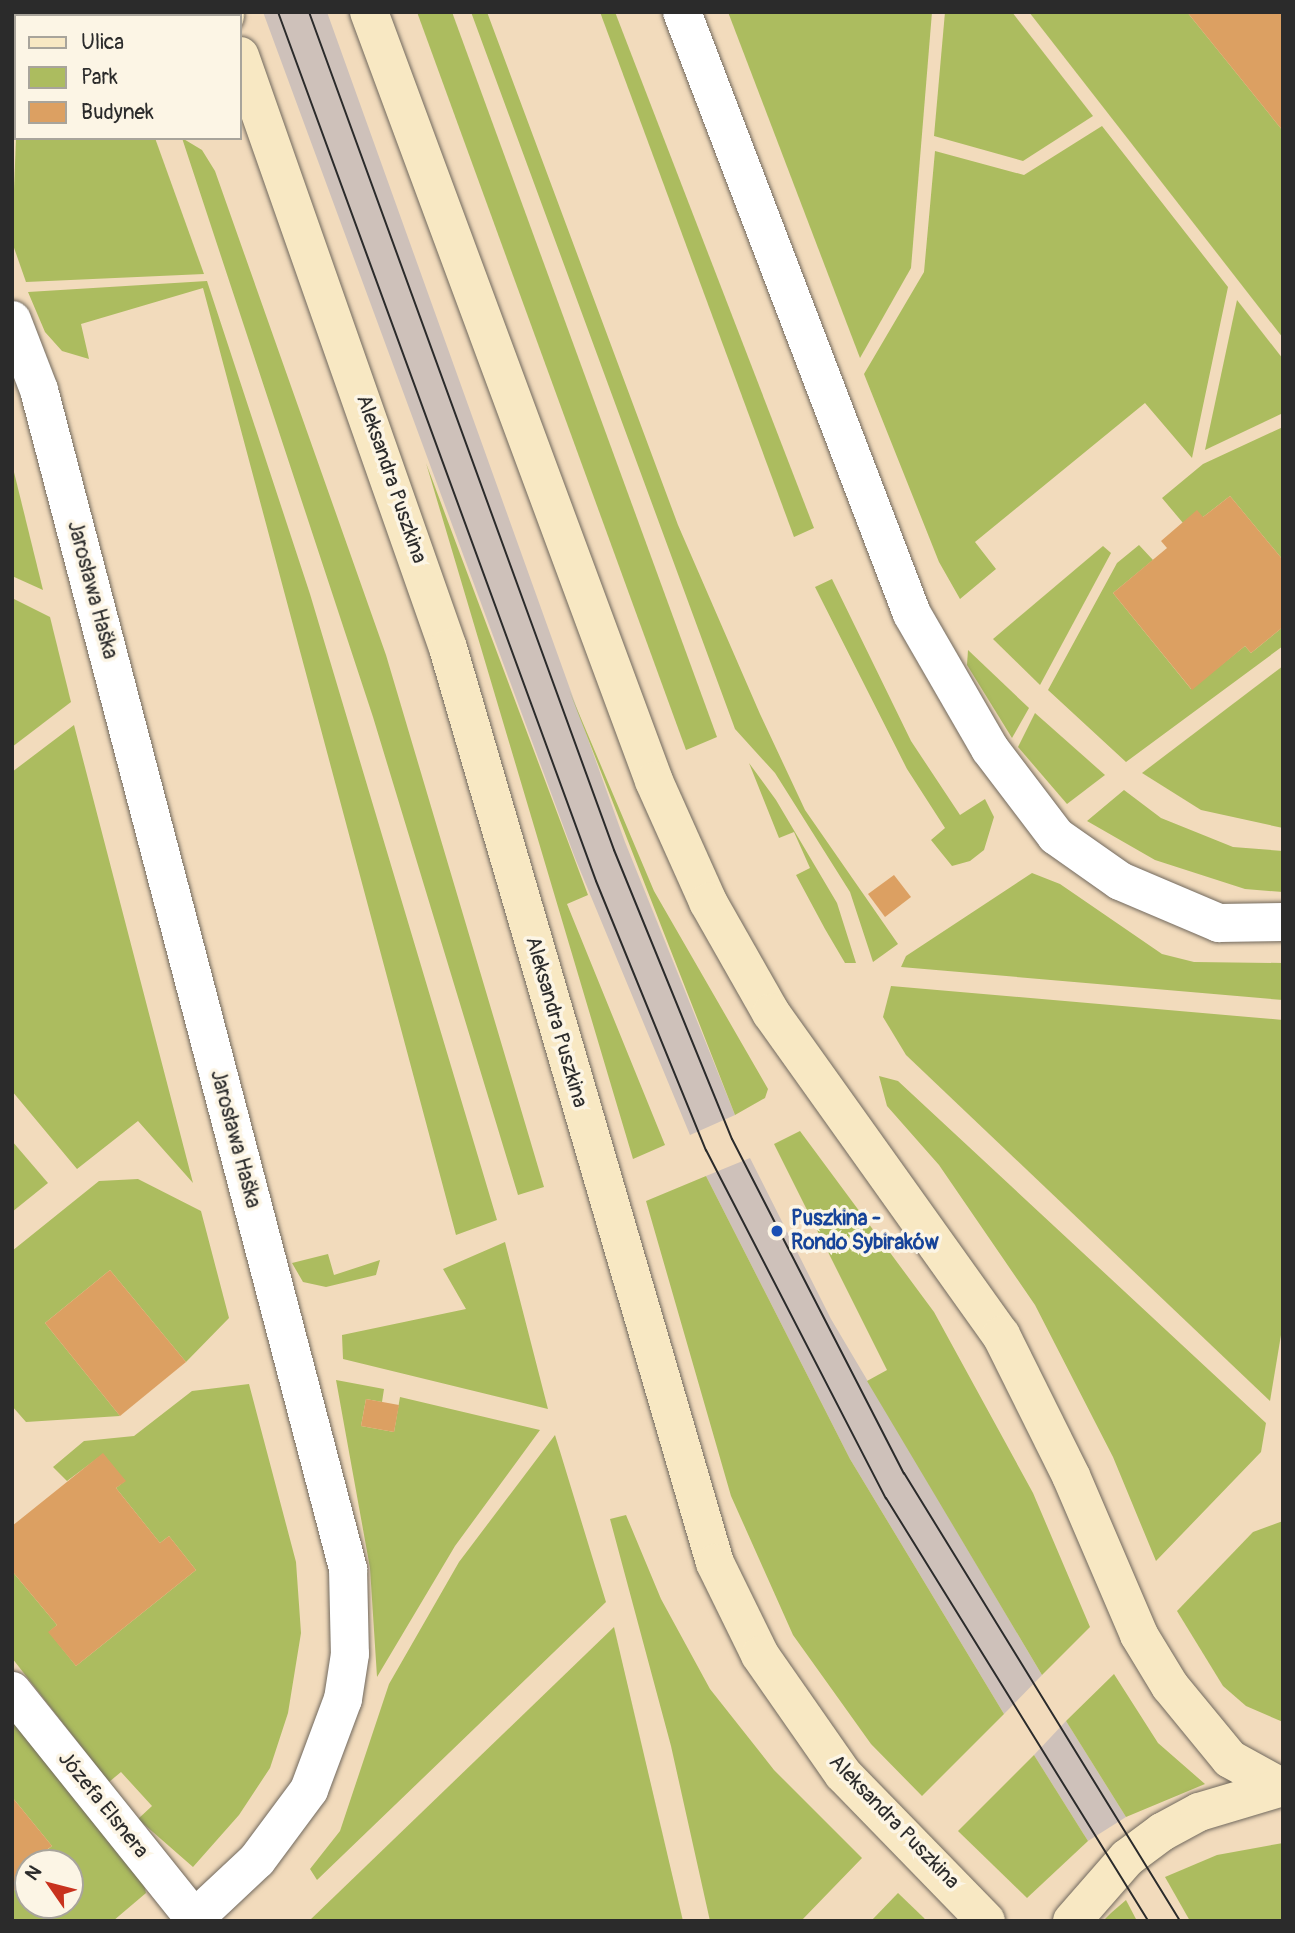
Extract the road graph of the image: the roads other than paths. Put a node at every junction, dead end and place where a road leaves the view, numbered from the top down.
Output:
1 (369, 12) edge
2 (682, 12) edge
3 (242, 61) edge
4 (12, 320) edge
5 (1283, 922) edge
6 (12, 1691) edge
7 (1282, 1787) edge
8 (193, 1920) edge
9 (986, 1921) edge
10 (1072, 1921) edge

1 - 7 main road
2 - 5 street
3 - 9 main road, Aleksandra Puszkina
4 - 8 street, Jarosława Haška
6 - 8 street, Józefa Elsnera
7 - 10 main road

